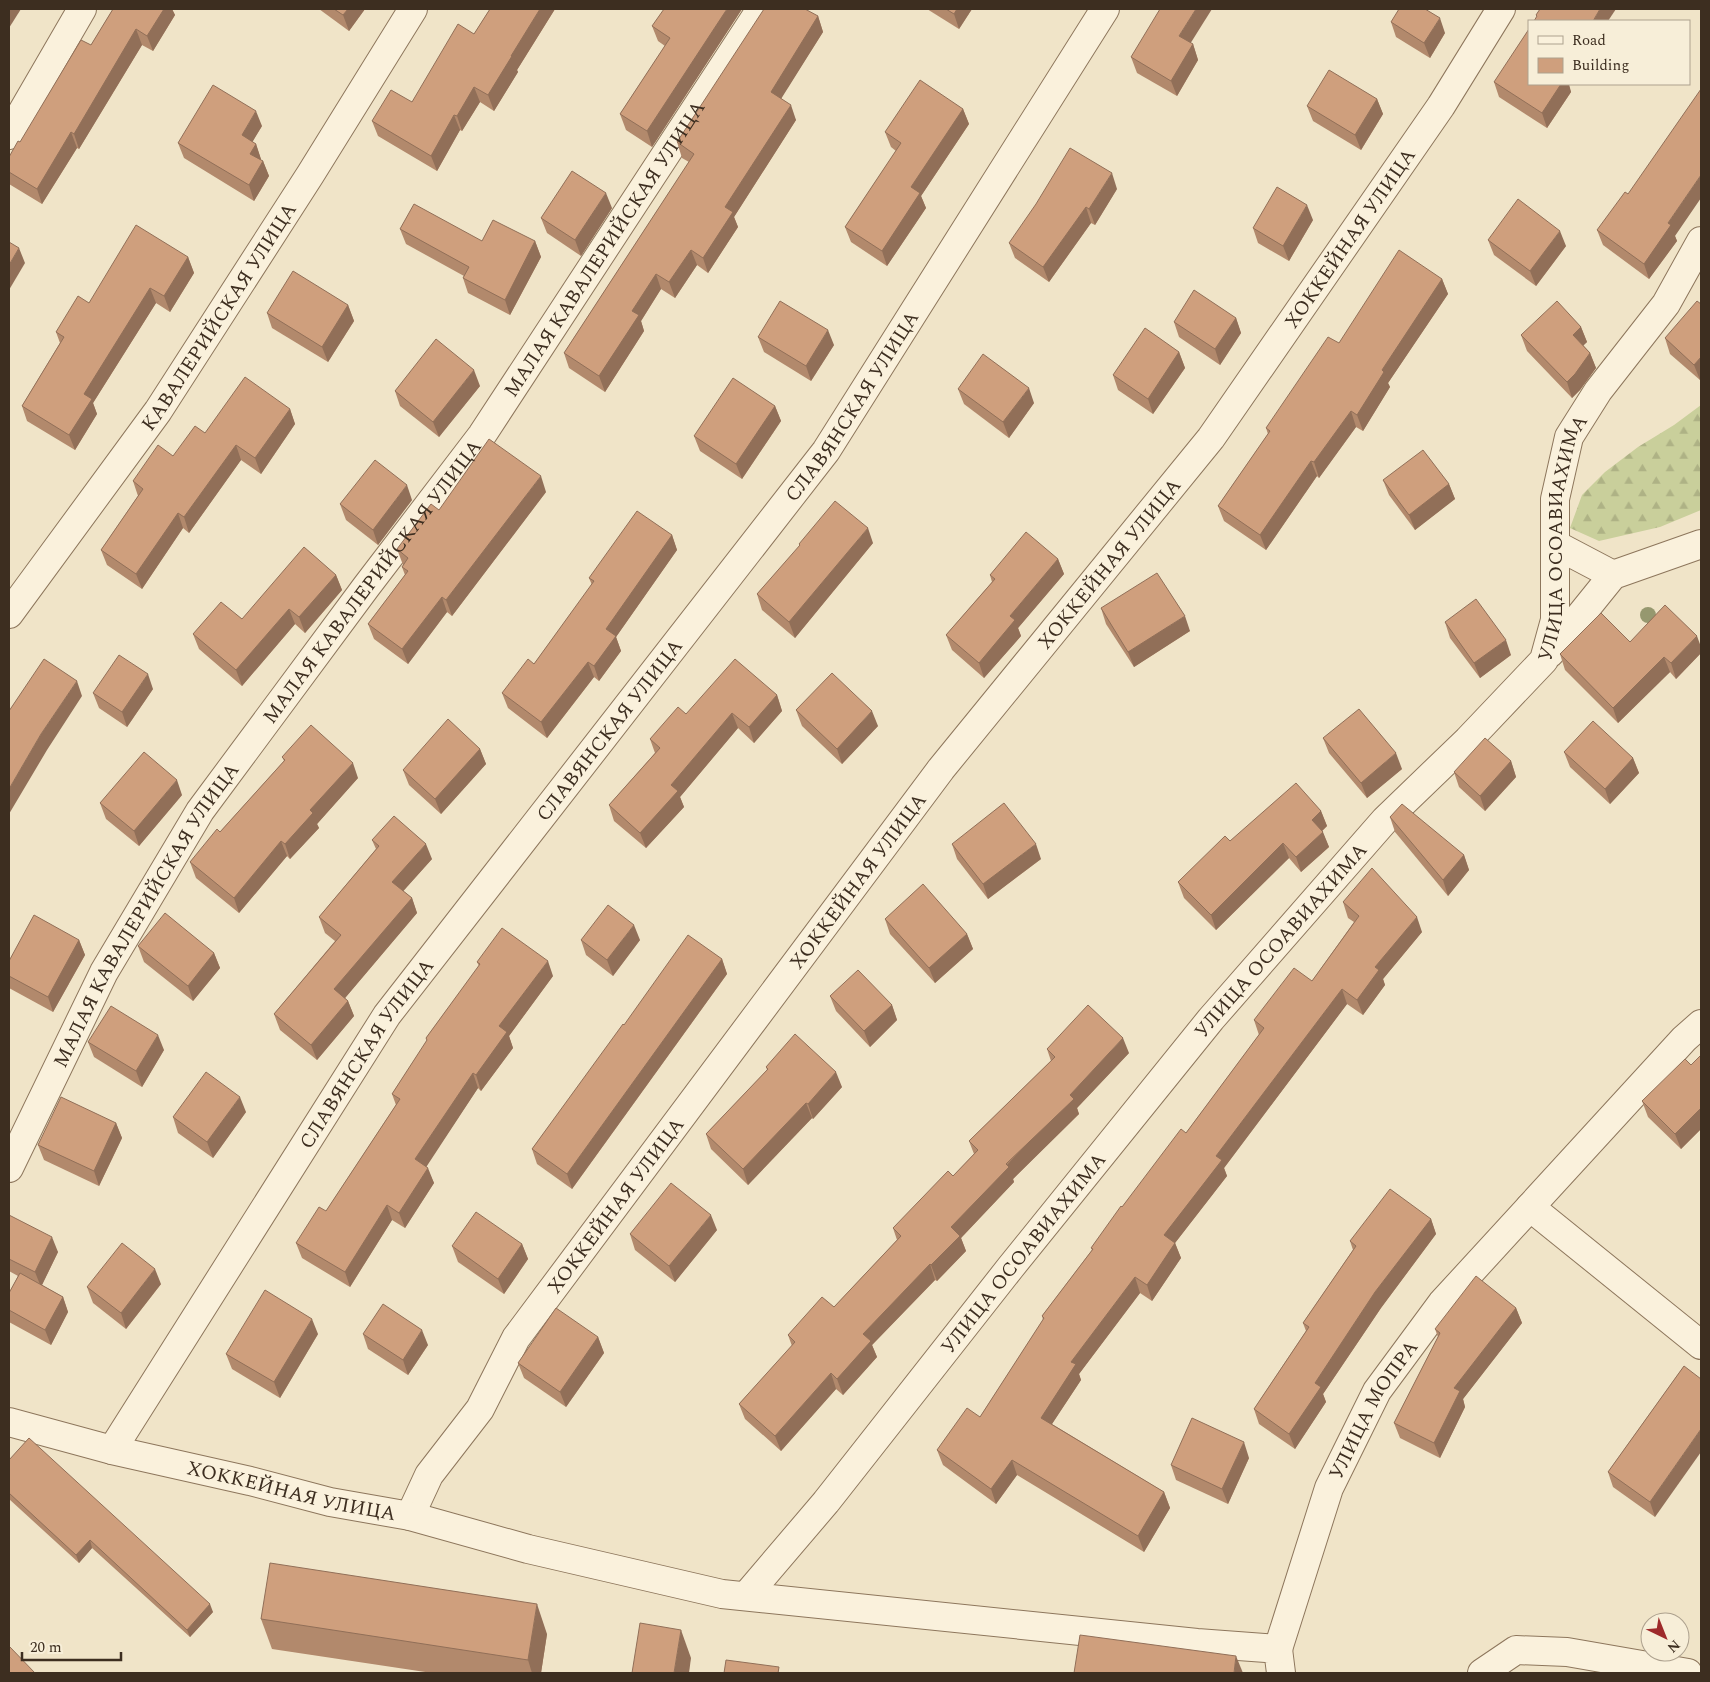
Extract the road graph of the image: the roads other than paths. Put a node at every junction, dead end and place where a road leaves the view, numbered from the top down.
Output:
1 (82, 9) edge
2 (413, 9) edge
3 (761, 9) edge
4 (1105, 9) edge
5 (1501, 9) edge
6 (9, 135) edge
7 (1701, 241) edge
8 (1701, 544) edge
9 (1556, 546) junction
10 (1613, 575) junction
11 (9, 614) edge
12 (1544, 660) junction
13 (1701, 1024) edge
14 (9, 1168) edge
15 (1530, 1207) junction
16 (1701, 1345) edge
17 (9, 1422) edge
18 (112, 1450) junction
19 (410, 1516) junction
20 (746, 1596) junction
21 (1279, 1661) edge
22 (1482, 1673) edge
23 (1688, 1673) edge

1 - 6 street
2 - 11 street, КАВАЛЕРИЙСКАЯ УЛИЦА
3 - 14 street, МАЛАЯ КАВАЛЕРИЙСКАЯ УЛИЦА
4 - 18 street, СЛАВЯНСКАЯ УЛИЦА
5 - 19 street, ХОККЕЙНАЯ УЛИЦА
7 - 9 street, УЛИЦА ОСОАВИАХИМА
8 - 10 street
9 - 10 street
9 - 12 street, УЛИЦА ОСОАВИАХИМА
10 - 12 street
12 - 20 street, УЛИЦА ОСОАВИАХИМА
13 - 15 street, УЛИЦА МОПРА
15 - 16 street
15 - 21 street, УЛИЦА МОПРА
17 - 18 street, ХОККЕЙНАЯ УЛИЦА
18 - 19 street, ХОККЕЙНАЯ УЛИЦА
19 - 20 street
20 - 21 street
22 - 23 street

